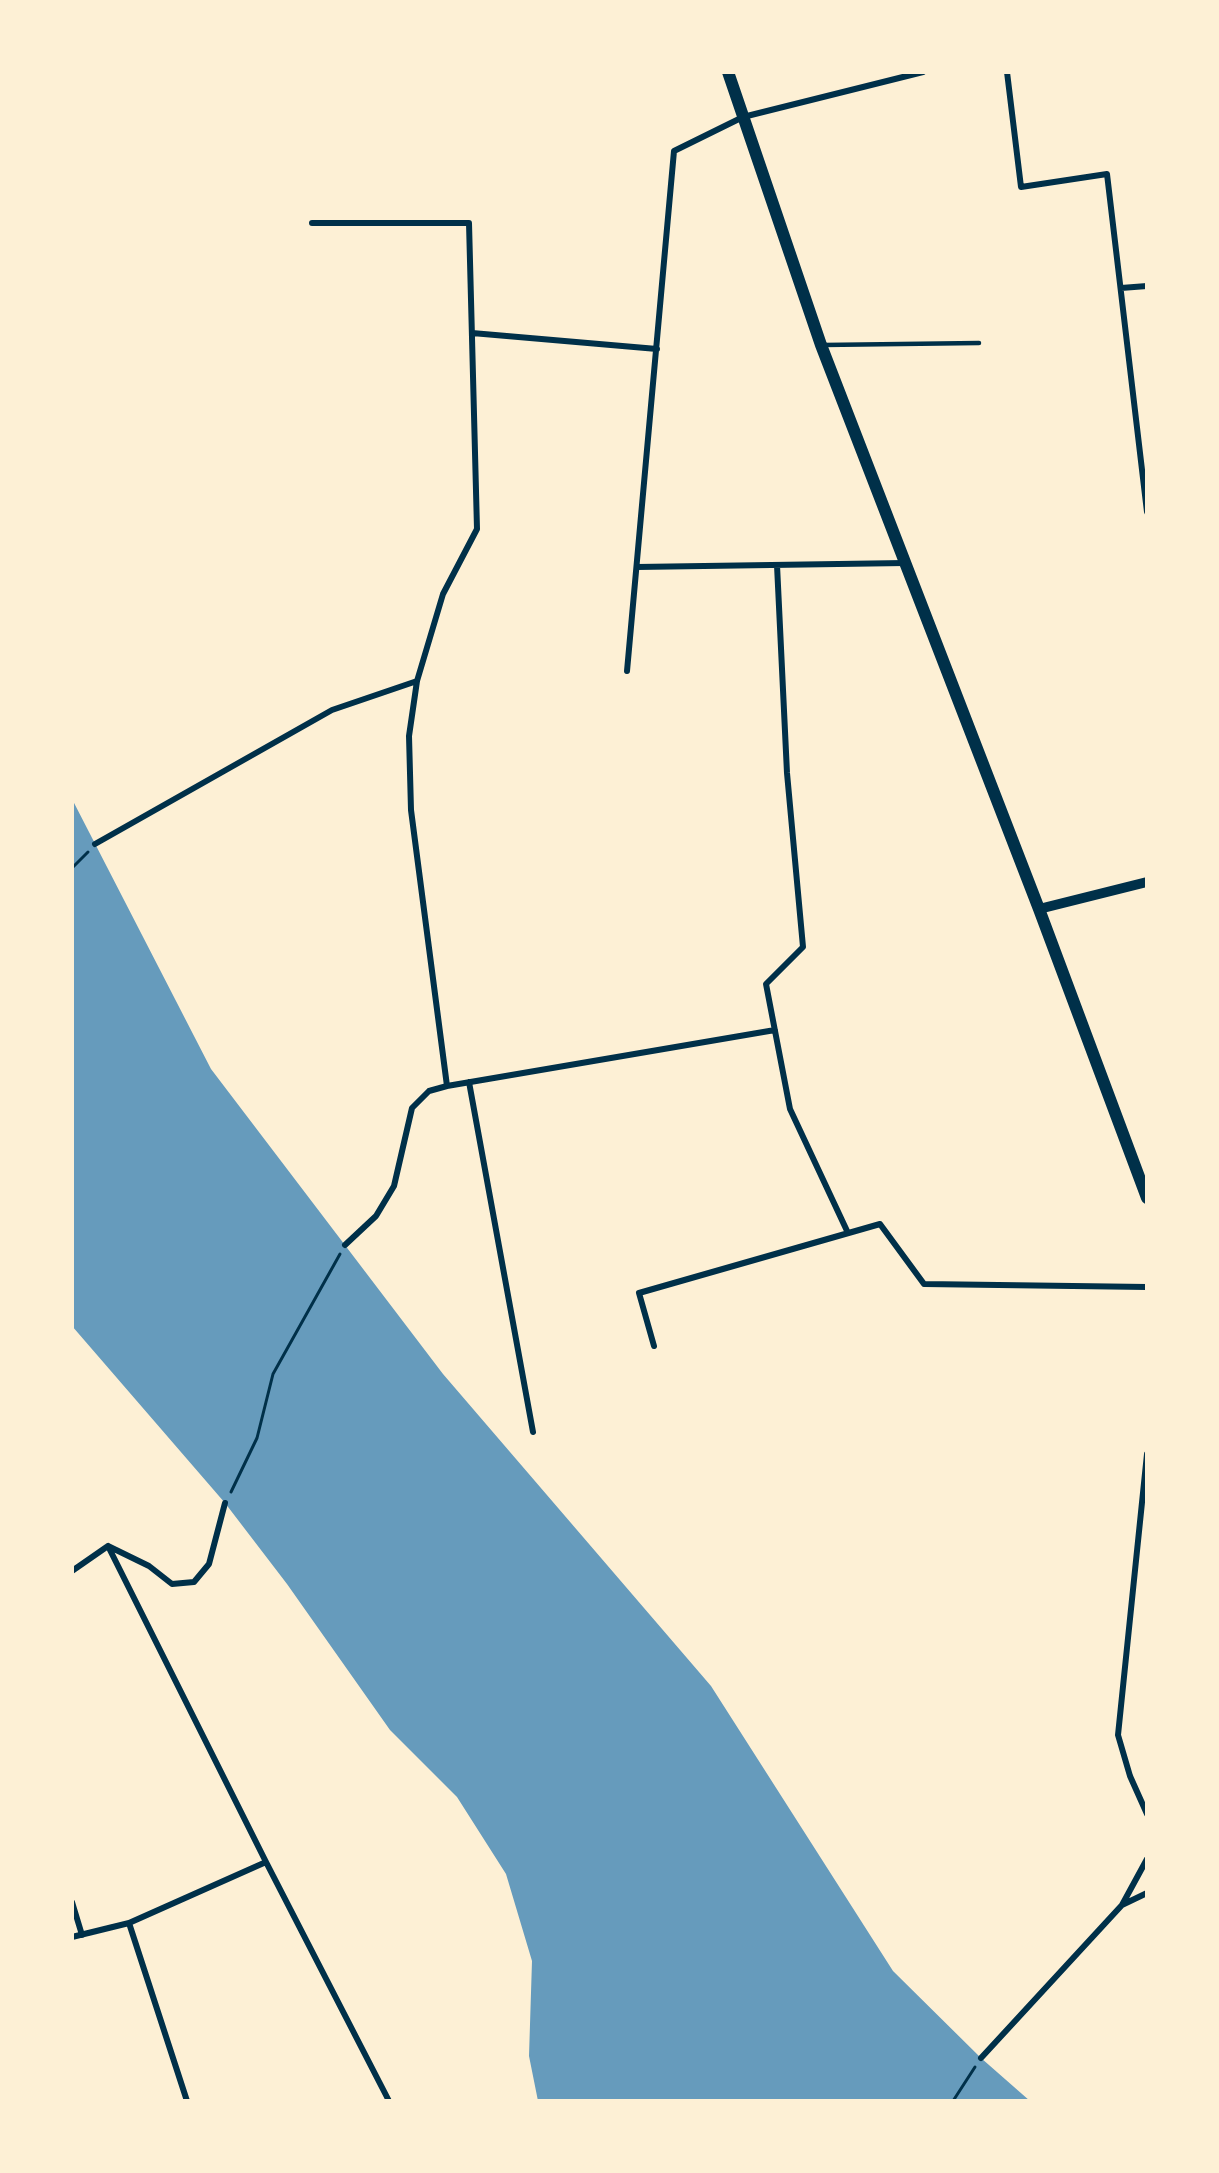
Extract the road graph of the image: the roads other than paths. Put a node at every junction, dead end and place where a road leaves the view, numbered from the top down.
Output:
1 (728, 72) edge
2 (923, 72) edge
3 (1007, 72) edge
4 (743, 117) junction
5 (312, 223) dead end
6 (1147, 286) edge
7 (1121, 288) junction
8 (472, 333) junction
9 (979, 343) dead end
10 (821, 345) junction
11 (657, 349) junction
12 (1147, 512) edge
13 (905, 563) junction
14 (777, 565) junction
15 (637, 567) junction
16 (627, 671) dead end
17 (417, 681) junction
18 (95, 844) road end
19 (1147, 882) edge
20 (1039, 909) junction
21 (775, 1030) junction
22 (469, 1082) junction
23 (447, 1086) junction
24 (1147, 1198) edge
25 (848, 1233) junction
26 (345, 1245) road end
27 (1147, 1287) edge
28 (654, 1346) dead end
29 (533, 1432) dead end
30 (1147, 1454) edge
31 (225, 1503) road end
32 (108, 1545) junction
33 (72, 1571) edge
34 (1147, 1814) edge
35 (1147, 1859) edge
36 (266, 1862) junction
37 (1147, 1893) edge
38 (72, 1902) edge
39 (1122, 1905) junction
40 (129, 1923) junction
41 (82, 1935) junction
42 (72, 1937) edge
43 (981, 2058) road end
44 (187, 2101) edge
45 (389, 2101) edge

1 - 4 main road
2 - 4 street
3 - 7 street
4 - 10 main road
4 - 11 street
5 - 8 street
6 - 7 street
7 - 12 street
8 - 11 street
8 - 17 street
9 - 10 lane
10 - 13 main road
11 - 15 street
13 - 14 street
13 - 20 main road
14 - 15 street
14 - 21 street
15 - 16 street
17 - 18 street
17 - 23 street
19 - 20 street
20 - 24 main road
21 - 22 street
21 - 25 street
22 - 23 street
22 - 29 street
23 - 26 street
25 - 27 street
25 - 28 street
30 - 34 street
31 - 32 street
32 - 33 street
32 - 36 street
35 - 39 street
36 - 40 street
36 - 45 street
37 - 39 street
38 - 41 street
39 - 43 street
40 - 41 street
40 - 44 street
41 - 42 street

